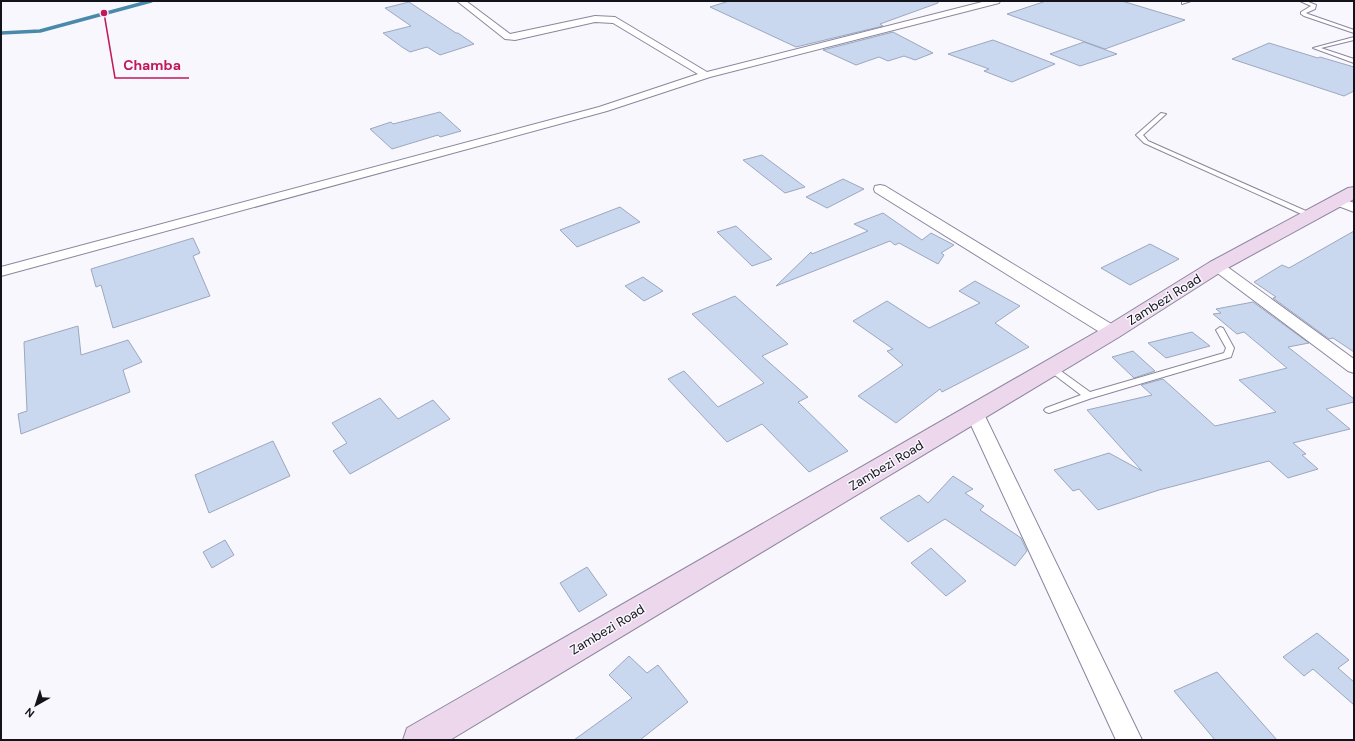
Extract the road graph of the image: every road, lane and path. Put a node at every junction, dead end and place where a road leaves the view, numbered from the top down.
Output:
1 (461, 1) edge
2 (952, 1) edge
3 (996, 1) edge
4 (1302, 1) edge
5 (970, 8) junction
6 (1354, 32) edge
7 (1354, 38) edge
8 (1354, 61) edge
9 (706, 75) junction
10 (1163, 114) dead end
11 (880, 189) dead end
12 (1349, 200) edge
13 (1311, 215) junction
14 (1217, 266) junction
15 (1, 272) edge
16 (1220, 330) dead end
17 (1112, 332) junction
18 (1354, 367) edge
19 (1051, 368) junction
20 (1089, 396) junction
21 (1049, 410) dead end
22 (974, 412) junction
23 (419, 740) edge
24 (1129, 740) edge

1 - 9 street
2 - 5 street
3 - 5 street
4 - 6 lane
5 - 9 street
7 - 8 lane
9 - 15 street
10 - 13 lane
11 - 17 street
12 - 13 main road, Zambezi Road
13 - 14 main road, Zambezi Road
14 - 17 main road, Zambezi Road
14 - 18 street
16 - 20 lane
17 - 19 main road, Zambezi Road
19 - 20 lane
19 - 22 main road, Zambezi Road
20 - 21 lane
22 - 23 main road, Zambezi Road
22 - 24 street

